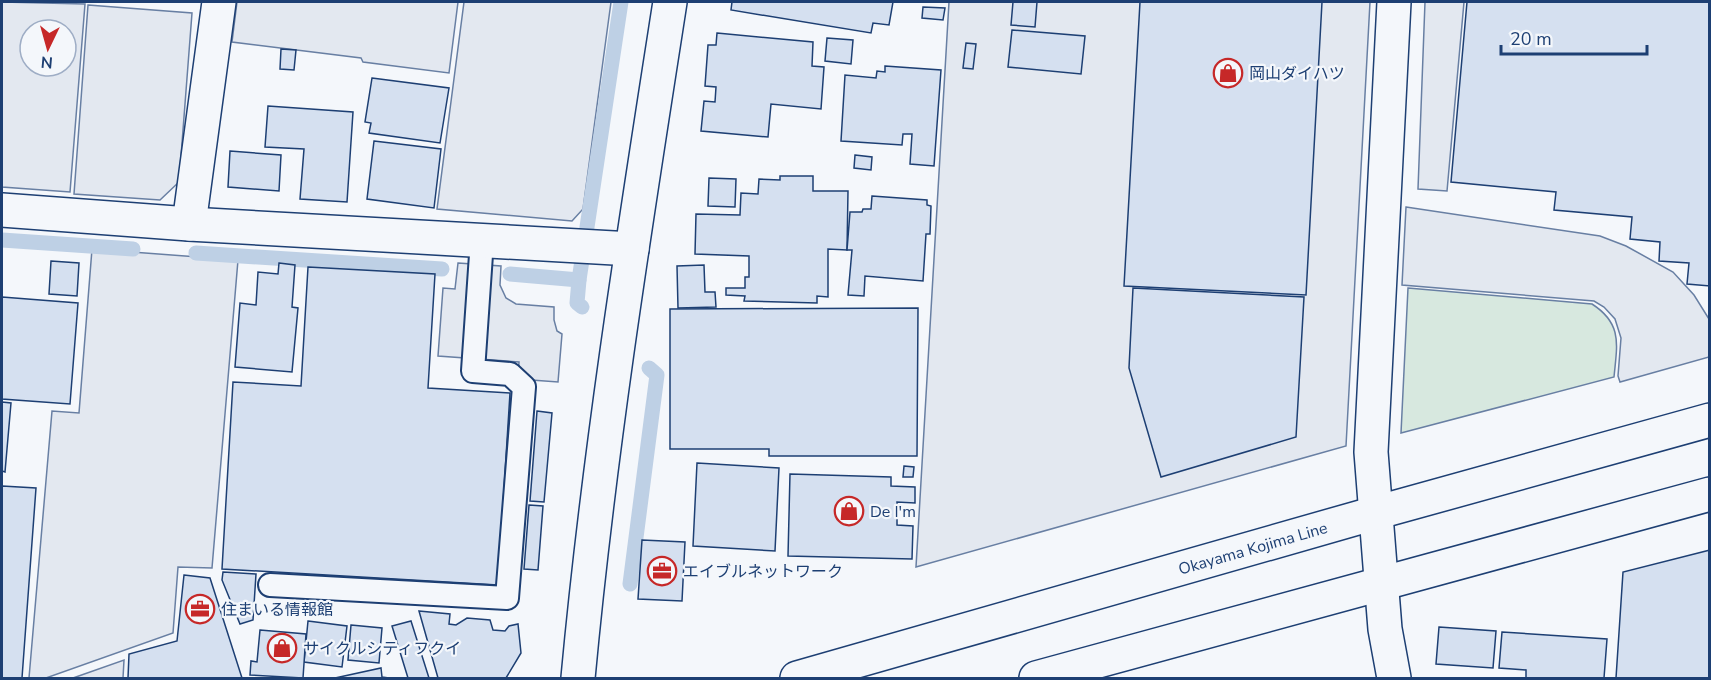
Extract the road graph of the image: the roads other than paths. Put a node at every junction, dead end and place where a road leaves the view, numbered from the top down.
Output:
1 (219, 2) edge
2 (670, 2) edge
3 (1394, 2) edge
4 (2, 210) edge
5 (189, 224) junction
6 (482, 240) junction
7 (632, 249) junction
8 (1710, 420) edge
9 (1710, 494) edge
10 (1375, 513) junction
11 (270, 585) dead end
12 (1381, 585) junction
13 (578, 678) edge
14 (797, 678) edge
15 (1036, 678) edge
16 (1394, 678) edge

1 - 5 street
2 - 7 street
3 - 10 street
4 - 5 street
5 - 6 street
6 - 7 street
6 - 11 lane
7 - 13 street
8 - 10 street, Okayama Kojima Line
9 - 12 street
10 - 12 street
10 - 14 street, Okayama Kojima Line
12 - 15 street
12 - 16 street

